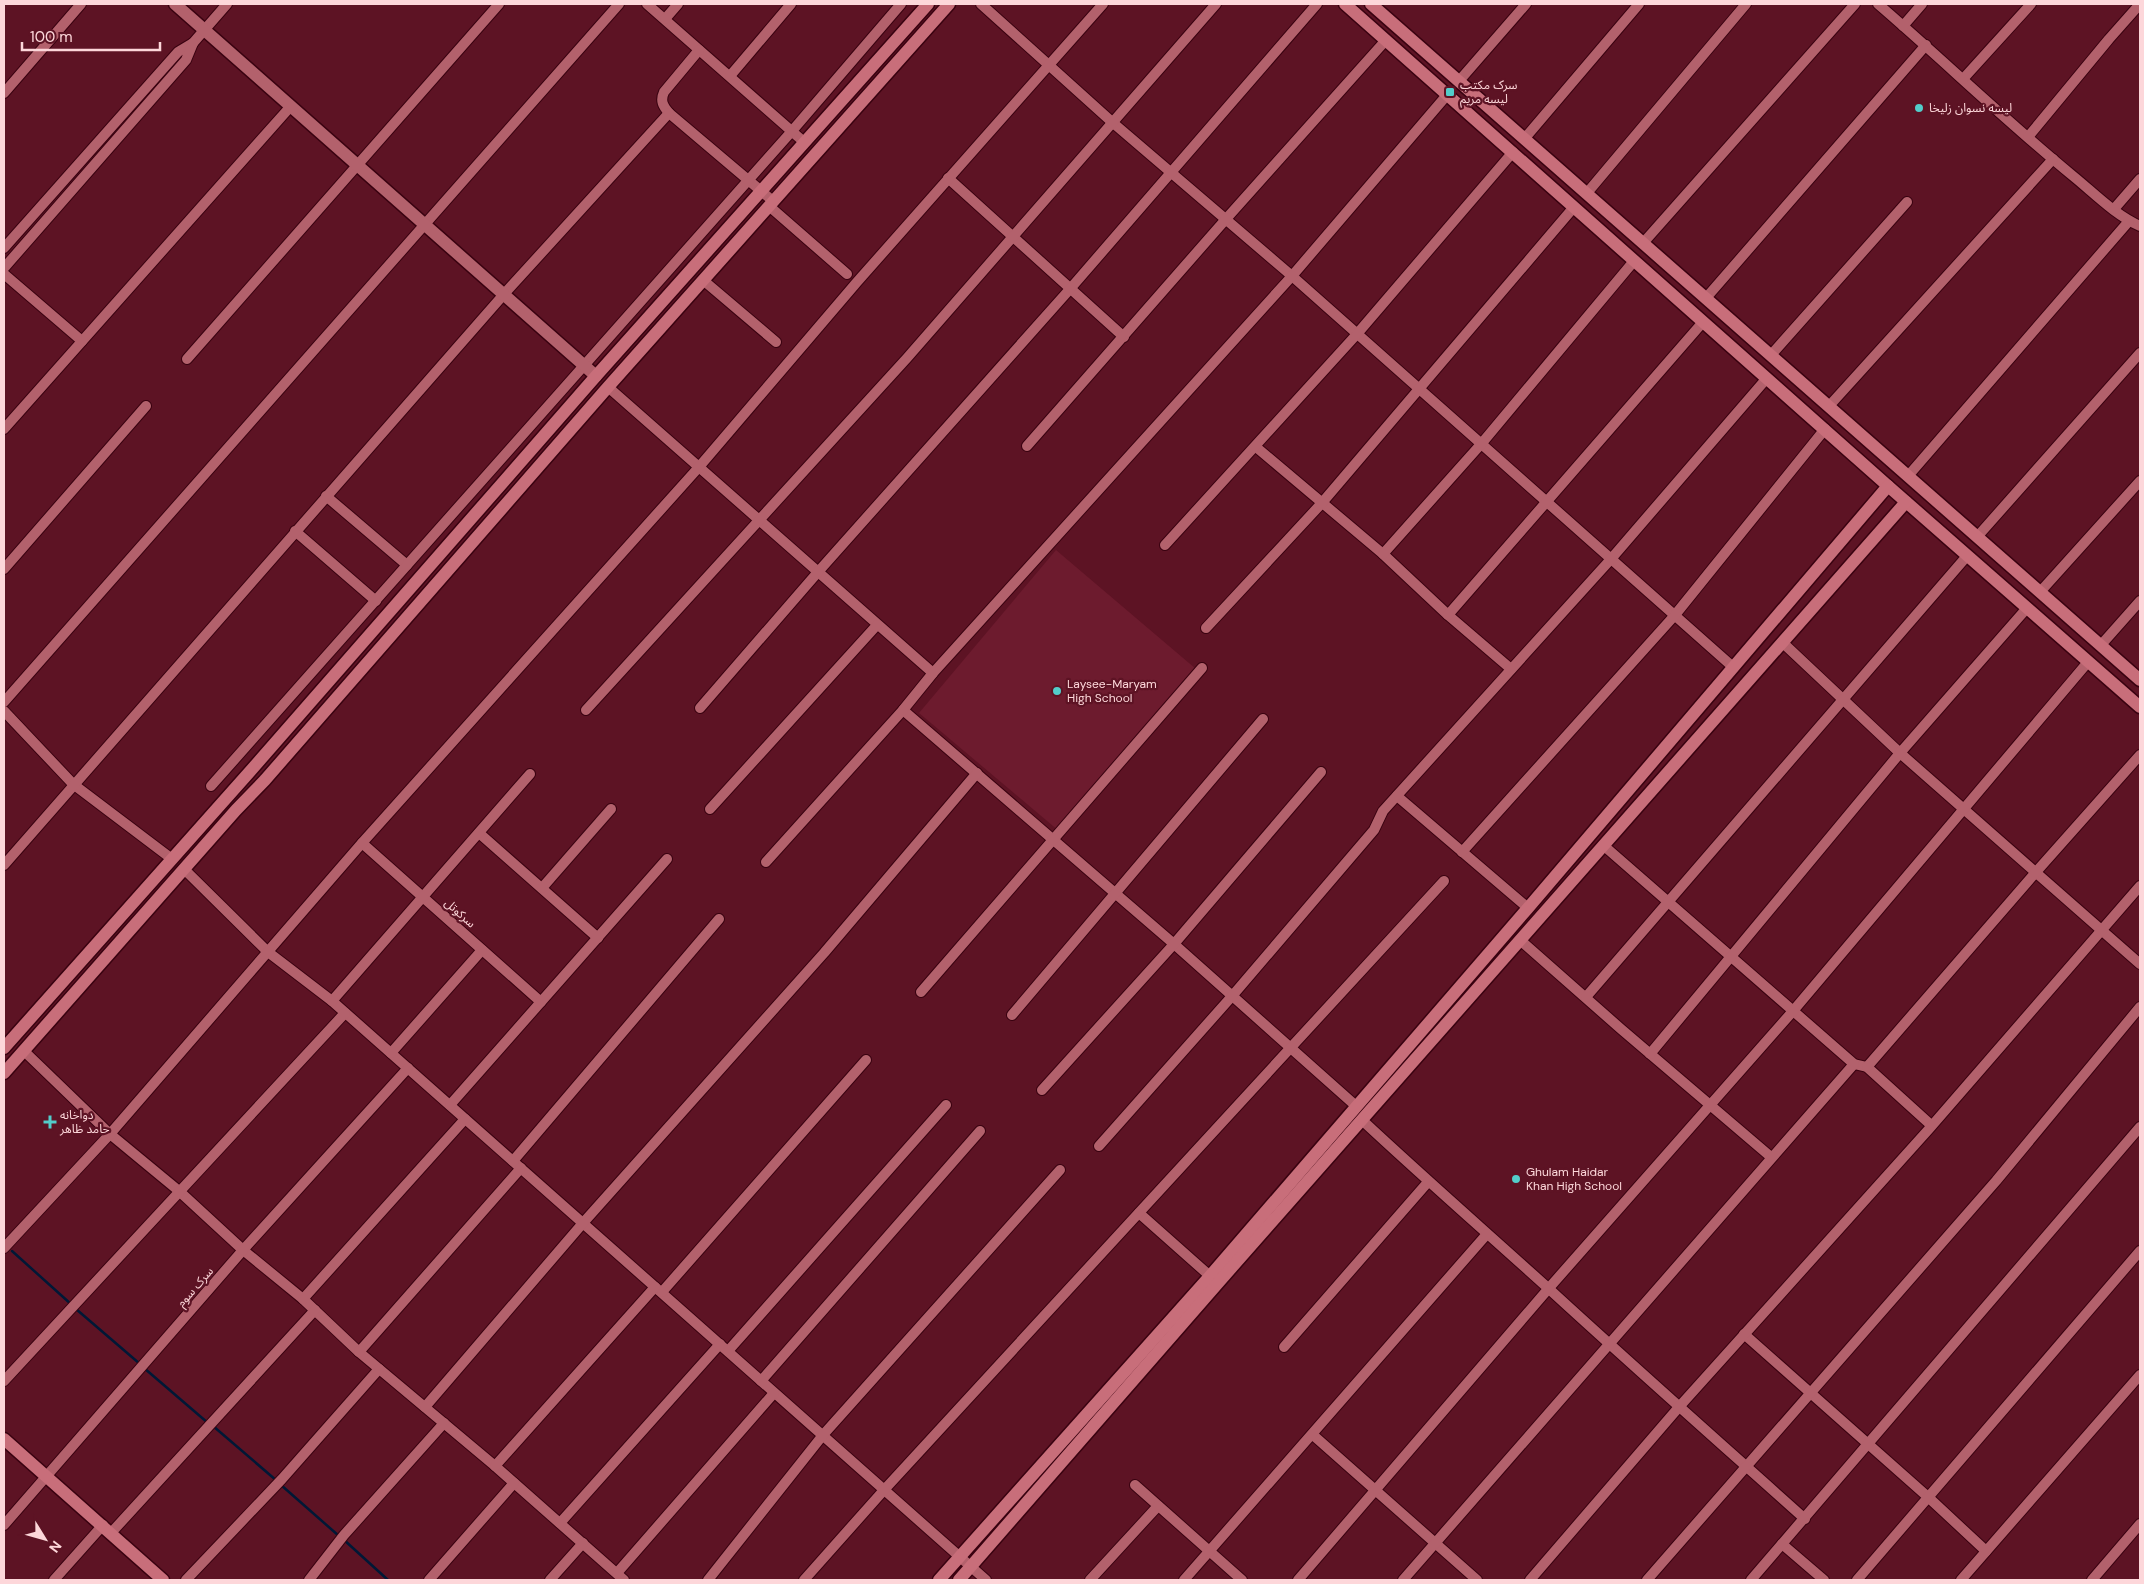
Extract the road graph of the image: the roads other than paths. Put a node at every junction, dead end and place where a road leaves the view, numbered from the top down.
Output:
1 (81, 4) edge
2 (174, 4) edge
3 (228, 4) edge
4 (499, 4) edge
5 (619, 4) edge
6 (647, 4) edge
7 (678, 4) edge
8 (791, 4) edge
9 (901, 4) edge
10 (928, 4) edge
11 (949, 4) edge
12 (981, 4) edge
13 (1103, 4) edge
14 (1216, 4) edge
15 (1317, 4) edge
16 (1345, 4) edge
17 (1371, 4) edge
18 (1526, 4) edge
19 (1639, 4) edge
20 (1746, 4) edge
21 (1855, 4) edge
22 (1878, 4) edge
23 (1922, 4) edge
24 (2031, 4) edge
25 (2140, 4) edge
26 (665, 19) junction
27 (1903, 26) junction
28 (205, 30) junction
29 (1386, 40) junction
30 (193, 43) junction
31 (1926, 45) junction
32 (699, 50) junction
33 (1438, 62) junction
34 (1051, 65) junction
35 (730, 76) junction
36 (1425, 76) junction
37 (1963, 79) junction
38 (1459, 81) junction
39 (4, 93) edge
40 (1447, 95) junction
41 (1478, 97) junction
42 (291, 106) junction
43 (1466, 111) junction
44 (669, 113) junction
45 (1112, 122) junction
46 (792, 131) junction
47 (1525, 138) junction
48 (2028, 138) junction
49 (804, 142) junction
50 (1513, 152) junction
51 (2053, 160) junction
52 (358, 165) junction
53 (1172, 173) junction
54 (948, 178) junction
55 (748, 179) junction
56 (2140, 179) edge
57 (761, 190) junction
58 (1587, 193) junction
59 (1907, 202) dead end
60 (771, 203) junction
61 (1574, 207) junction
62 (2114, 209) junction
63 (36, 213) junction
64 (1226, 219) junction
65 (45, 221) junction
66 (2129, 221) junction
67 (426, 224) junction
68 (2140, 226) edge
69 (1012, 237) junction
70 (1644, 242) junction
71 (4, 248) edge
72 (1634, 261) junction
73 (4, 268) edge
74 (4, 274) edge
75 (847, 274) dead end
76 (1292, 276) junction
77 (703, 280) junction
78 (1070, 289) junction
79 (504, 293) junction
80 (670, 293) junction
81 (1706, 298) junction
82 (682, 304) junction
83 (1703, 322) junction
84 (641, 326) junction
85 (1357, 334) junction
86 (653, 336) junction
87 (1124, 337) junction
88 (82, 341) junction
89 (776, 342) dead end
90 (2140, 353) edge
91 (1771, 355) junction
92 (187, 359) dead end
93 (584, 365) junction
94 (596, 376) junction
95 (1767, 378) junction
96 (608, 387) junction
97 (1418, 388) junction
98 (1830, 405) junction
99 (146, 406) dead end
100 (4, 429) edge
101 (1825, 429) junction
102 (1482, 444) junction
103 (1027, 446) dead end
104 (1256, 447) junction
105 (699, 467) junction
106 (1908, 476) junction
107 (2140, 481) edge
108 (1888, 486) junction
109 (326, 496) junction
110 (1546, 501) junction
111 (1906, 502) junction
112 (1321, 504) junction
113 (759, 521) junction
114 (295, 531) junction
115 (1977, 536) junction
116 (1165, 545) dead end
117 (1383, 554) junction
118 (1968, 556) junction
119 (1611, 559) junction
120 (407, 565) junction
121 (4, 569) edge
122 (818, 572) junction
123 (2040, 592) junction
124 (376, 601) junction
125 (2140, 601) edge
126 (2027, 608) junction
127 (1448, 615) junction
128 (1674, 615) junction
129 (877, 625) junction
130 (1206, 628) dead end
131 (1782, 642) junction
132 (2101, 645) junction
133 (2088, 662) junction
134 (1733, 667) junction
135 (1202, 668) dead end
136 (1511, 669) junction
137 (933, 673) junction
138 (2140, 680) edge
139 (1844, 699) junction
140 (4, 702) edge
141 (2140, 707) edge
142 (700, 708) dead end
143 (586, 710) dead end
144 (903, 710) junction
145 (4, 711) edge
146 (1263, 719) dead end
147 (1900, 753) junction
148 (2140, 755) edge
149 (253, 768) junction
150 (1321, 772) dead end
151 (977, 773) junction
152 (530, 774) dead end
153 (265, 780) junction
154 (73, 784) junction
155 (211, 786) dead end
156 (1397, 796) junction
157 (224, 800) junction
158 (1963, 808) junction
159 (611, 809) dead end
160 (710, 809) dead end
161 (236, 810) junction
162 (479, 833) junction
163 (1053, 839) junction
164 (362, 842) junction
165 (1603, 845) junction
166 (1462, 852) junction
167 (172, 859) junction
168 (667, 859) dead end
169 (766, 862) dead end
170 (4, 865) edge
171 (184, 869) junction
172 (2036, 872) junction
173 (1444, 881) dead end
174 (2140, 886) edge
175 (542, 888) junction
176 (1115, 892) junction
177 (423, 896) junction
178 (1668, 903) junction
179 (1528, 908) junction
180 (719, 919) dead end
181 (2101, 929) junction
182 (598, 938) junction
183 (1520, 940) junction
184 (1174, 944) junction
185 (482, 950) junction
186 (268, 952) junction
187 (1730, 956) junction
188 (2140, 964) edge
189 (921, 992) dead end
190 (1233, 996) junction
191 (1586, 997) junction
192 (332, 1001) junction
193 (541, 1002) junction
194 (2140, 1007) edge
195 (1792, 1011) junction
196 (345, 1013) junction
197 (1012, 1014) dead end
198 (1414, 1039) junction
199 (6, 1041) edge
200 (1289, 1048) junction
201 (1425, 1048) junction
202 (24, 1051) junction
203 (391, 1053) junction
204 (1650, 1054) junction
205 (866, 1060) dead end
206 (1854, 1064) junction
207 (1867, 1067) junction
208 (408, 1068) junction
209 (4, 1073) edge
210 (1042, 1090) dead end
211 (450, 1105) junction
212 (946, 1105) dead end
213 (1356, 1106) junction
214 (1710, 1107) junction
215 (465, 1119) junction
216 (1362, 1120) junction
217 (1932, 1125) junction
218 (2140, 1128) edge
219 (980, 1131) dead end
220 (110, 1134) junction
221 (1100, 1146) dead end
222 (1771, 1157) junction
223 (513, 1161) junction
224 (521, 1168) junction
225 (1060, 1170) dead end
226 (1428, 1182) junction
227 (179, 1190) junction
228 (1139, 1213) junction
229 (583, 1223) junction
230 (1487, 1234) junction
231 (4, 1248) edge
232 (243, 1250) junction
233 (2140, 1251) edge
234 (1210, 1276) junction
235 (1548, 1288) junction
236 (658, 1290) junction
237 (303, 1299) junction
238 (315, 1310) junction
239 (1744, 1334) junction
240 (1609, 1345) junction
241 (1284, 1347) dead end
242 (724, 1348) junction
243 (359, 1352) junction
244 (379, 1369) junction
245 (2140, 1375) edge
246 (4, 1381) edge
247 (761, 1381) junction
248 (774, 1393) junction
249 (1810, 1394) junction
250 (425, 1407) junction
251 (1679, 1407) junction
252 (444, 1423) junction
253 (823, 1435) junction
254 (1312, 1435) junction
255 (4, 1438) edge
256 (1868, 1446) junction
257 (495, 1466) junction
258 (1746, 1466) junction
259 (47, 1476) junction
260 (514, 1483) junction
261 (1135, 1485) dead end
262 (1374, 1489) junction
263 (884, 1490) junction
264 (1928, 1497) junction
265 (1158, 1506) junction
266 (1805, 1519) junction
267 (560, 1523) junction
268 (2140, 1524) edge
269 (4, 1525) edge
270 (107, 1529) junction
271 (582, 1543) junction
272 (1435, 1543) junction
273 (1782, 1544) junction
274 (1986, 1551) junction
275 (1208, 1552) junction
276 (960, 1557) junction
277 (971, 1567) junction
278 (620, 1577) edge
279 (155, 1578) edge
280 (54, 1580) edge
281 (186, 1580) edge
282 (309, 1580) edge
283 (429, 1580) edge
284 (550, 1580) edge
285 (708, 1580) edge
286 (804, 1580) edge
287 (939, 1580) edge
288 (959, 1580) edge
289 (986, 1580) edge
290 (1090, 1580) edge
291 (1184, 1580) edge
292 (1242, 1580) edge
293 (1298, 1580) edge
294 (1403, 1580) edge
295 (1477, 1580) edge
296 (1530, 1580) edge
297 (1647, 1580) edge
298 (1751, 1580) edge
299 (1824, 1580) edge
300 (1856, 1580) edge
301 (1961, 1580) edge
302 (2092, 1580) edge

1 - 39 street
2 - 28 street
3 - 28 street
4 - 52 street
5 - 67 street
6 - 26 street
7 - 26 street
8 - 35 street
9 - 46 street
10 - 49 main road
11 - 60 main road
12 - 34 street
13 - 34 street
14 - 45 street
15 - 53 street
16 - 29 main road
17 - 33 main road
18 - 38 street
19 - 47 street
20 - 58 street
21 - 70 street
22 - 27 street
23 - 27 street
24 - 37 street
25 - 48 street
26 - 32 street
27 - 31 street
28 - 30 street
28 - 42 street
29 - 36 main road
29 - 64 street
30 - 63 street
30 - 65 street
31 - 37 street
31 - 81 street
32 - 35 street
32 - 44 street
33 - 36 main road
33 - 38 main road
34 - 45 street
34 - 54 street
35 - 46 street
36 - 40 main road
37 - 48 street
38 - 41 main road
40 - 43 main road
40 - 76 street
41 - 43 main road
41 - 47 main road
42 - 52 street
42 - 88 street
43 - 50 main road
44 - 55 street
44 - 79 street
45 - 53 street
45 - 69 street
46 - 49 street
46 - 55 street
47 - 58 main road
48 - 51 street
49 - 57 main road
50 - 61 main road
50 - 85 street
51 - 62 street
51 - 98 street
52 - 67 street
52 - 92 street
53 - 64 street
53 - 78 street
54 - 69 street
54 - 105 street
55 - 57 street
55 - 93 street
56 - 62 street
57 - 60 street
57 - 80 main road
58 - 70 main road
59 - 91 street
60 - 75 street
60 - 77 main road
61 - 72 main road
61 - 97 street
62 - 66 street
63 - 65 street
63 - 71 street
64 - 76 street
64 - 87 street
65 - 73 street
66 - 68 street
66 - 106 street
67 - 79 street
67 - 140 street
69 - 78 street
69 - 113 street
70 - 81 main road
72 - 83 main road
72 - 102 street
74 - 88 street
76 - 85 street
76 - 137 street
77 - 82 main road
77 - 89 street
78 - 87 street
78 - 122 street
79 - 93 street
79 - 109 street
80 - 82 main road
80 - 84 main road
81 - 91 main road
82 - 86 main road
83 - 95 main road
83 - 110 street
84 - 86 main road
84 - 94 main road
85 - 97 street
85 - 104 street
86 - 96 main road
87 - 103 street
88 - 100 street
90 - 115 street
91 - 98 main road
93 - 94 street
93 - 120 street
94 - 149 main road
95 - 101 main road
95 - 119 street
96 - 105 street
96 - 153 main road
97 - 102 street
97 - 112 street
98 - 106 main road
99 - 121 street
101 - 108 main road
101 - 128 street
102 - 110 street
102 - 117 street
104 - 112 street
104 - 116 street
105 - 113 street
105 - 164 street
106 - 115 main road
107 - 123 street
108 - 111 main road
108 - 134 main road
109 - 114 street
109 - 120 street
110 - 119 street
110 - 127 street
111 - 118 main road
111 - 131 main road
112 - 117 street
112 - 130 street
113 - 122 street
113 - 143 street
114 - 124 street
114 - 154 street
115 - 123 main road
117 - 127 street
118 - 126 main road
118 - 139 street
119 - 128 street
119 - 136 street
120 - 124 street
122 - 129 street
122 - 142 street
123 - 132 main road
124 - 155 street
125 - 132 street
126 - 133 main road
126 - 147 street
127 - 136 street
128 - 134 street
128 - 166 street
129 - 137 street
129 - 160 street
131 - 139 street
131 - 165 main road
132 - 138 main road
133 - 141 main road
133 - 158 street
134 - 179 main road
135 - 163 street
136 - 156 street
137 - 144 street
139 - 147 street
139 - 178 street
144 - 151 street
144 - 169 street
145 - 154 street
146 - 176 street
147 - 158 street
147 - 187 street
148 - 172 street
149 - 153 main road
149 - 157 main road
150 - 184 street
151 - 163 street
151 - 229 street
152 - 162 street
153 - 161 main road
154 - 167 street
154 - 170 street
156 - 166 street
156 - 190 street
157 - 161 main road
157 - 167 main road
158 - 172 street
158 - 195 street
159 - 175 street
161 - 171 main road
162 - 175 street
162 - 177 street
163 - 176 street
163 - 189 street
164 - 177 street, سرکوتل
164 - 186 street
165 - 178 street
165 - 183 main road
166 - 179 street
167 - 199 main road
168 - 182 street
171 - 186 street
171 - 202 main road
172 - 181 street
172 - 207 street
173 - 200 street
174 - 181 street
175 - 182 street
176 - 184 street
176 - 197 street
177 - 185 street, سرکوتل
177 - 192 street
178 - 187 street
178 - 191 street
179 - 198 main road
180 - 223 street
181 - 188 street
181 - 217 street
182 - 193 street
183 - 191 street
183 - 201 main road
184 - 190 street
184 - 210 street
185 - 193 street, سرکوتل
185 - 203 street
186 - 192 street
186 - 220 street
187 - 195 street
187 - 204 street
190 - 200 street
190 - 221 street
191 - 204 street
192 - 196 street
193 - 211 street
194 - 249 street
195 - 206 street
195 - 214 street
196 - 203 street
196 - 227 street
198 - 201 main road
198 - 213 main road
200 - 213 street
200 - 228 street
201 - 216 main road
202 - 209 main road
202 - 220 street
203 - 208 street
204 - 214 street
205 - 236 street
206 - 207 street
206 - 222 street
207 - 217 street
208 - 211 street
208 - 232 street, سرک سوم
211 - 215 street
212 - 242 street
213 - 234 main road
214 - 222 street
214 - 235 street
215 - 223 street
215 - 237 street
216 - 226 street
216 - 277 main road
217 - 239 street
218 - 256 street
219 - 247 street
220 - 227 street
220 - 231 street
222 - 240 street
223 - 224 street
224 - 229 street
224 - 243 street
225 - 253 street
226 - 230 street
226 - 241 street
227 - 232 street
227 - 246 street
228 - 234 street
228 - 263 street
229 - 236 street
229 - 250 street
230 - 235 street
230 - 254 street
232 - 237 street
232 - 259 street, سرک سوم
233 - 264 street
234 - 276 main road
235 - 240 street
235 - 262 street
236 - 242 street
236 - 257 street
237 - 238 street
238 - 243 street
238 - 270 street
239 - 249 street
239 - 251 street
240 - 251 street
240 - 272 street
242 - 247 street
242 - 267 street
243 - 244 street
244 - 250 street
244 - 281 street
245 - 274 street
247 - 248 street
248 - 253 street
248 - 278 street
249 - 256 street
249 - 258 street
250 - 252 street
251 - 258 street
251 - 296 street
252 - 257 street
252 - 282 street
253 - 263 street
253 - 285 street
254 - 262 street
254 - 275 street
255 - 259 main road
256 - 264 street
256 - 266 street
257 - 260 street
258 - 266 street
258 - 297 street
259 - 269 street, سرک سوم
259 - 270 main road
260 - 267 street
260 - 283 street
261 - 265 street
262 - 272 street
262 - 293 street
263 - 276 street
263 - 286 street
264 - 274 street
264 - 300 street
265 - 275 street
265 - 290 street
266 - 273 street
267 - 271 street
268 - 302 street
270 - 279 main road
270 - 280 street
271 - 278 street
271 - 284 street
272 - 294 street
272 - 295 street
273 - 298 street
273 - 299 street
274 - 301 street
275 - 291 street
275 - 292 street
276 - 277 street
276 - 287 main road
277 - 288 main road
277 - 289 street

